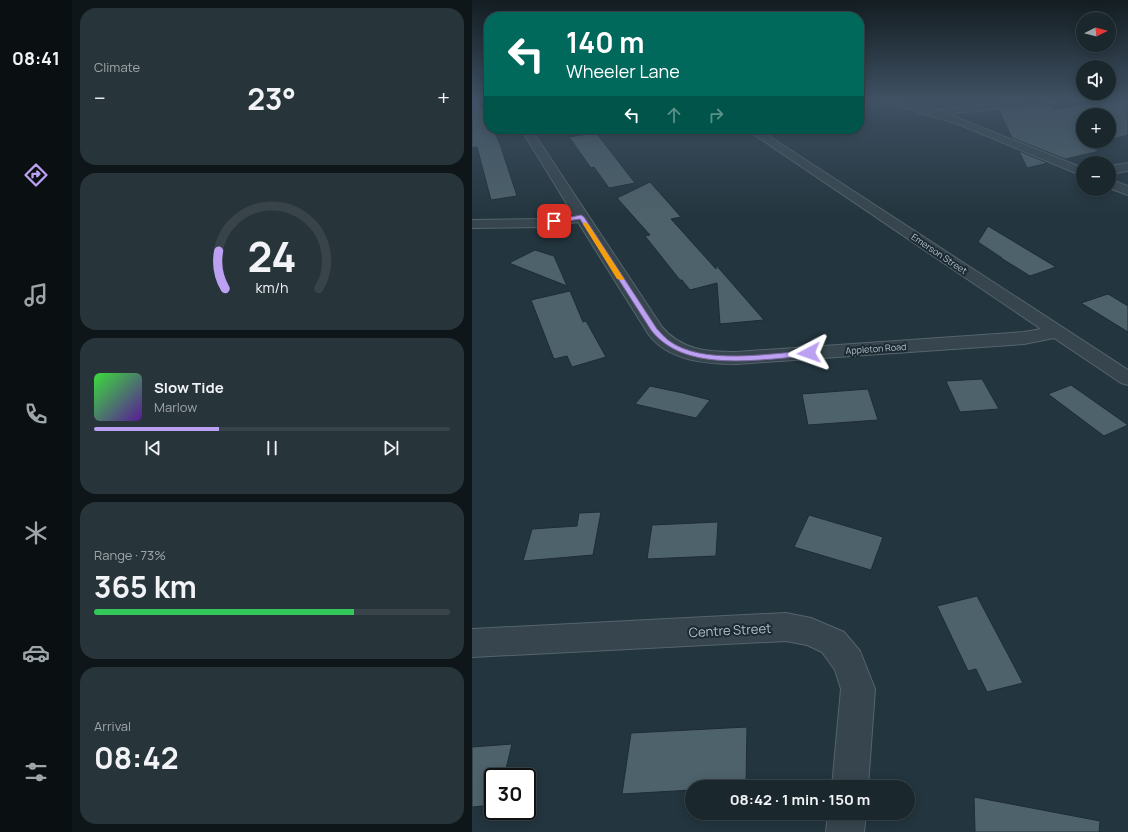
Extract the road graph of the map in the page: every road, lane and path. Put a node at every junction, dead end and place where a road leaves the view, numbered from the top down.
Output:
1 (532, 138) edge
2 (764, 138) edge
3 (1000, 138) edge
4 (1128, 167) edge
5 (1076, 169) edge
6 (1116, 169) edge
7 (1116, 186) edge
8 (1128, 191) edge
9 (581, 217) junction
10 (472, 224) edge
11 (1056, 332) junction
12 (1128, 379) edge
13 (472, 643) edge
14 (851, 780) edge
15 (846, 820) edge
16 (845, 832) edge

1 - 9 street, Appleton Road
2 - 11 street, Emerson Street
3 - 5 street
4 - 6 street
7 - 8 street
9 - 10 street
9 - 11 street, Appleton Road
11 - 12 street, Emerson Street
13 - 14 street, Centre Street
15 - 16 street

